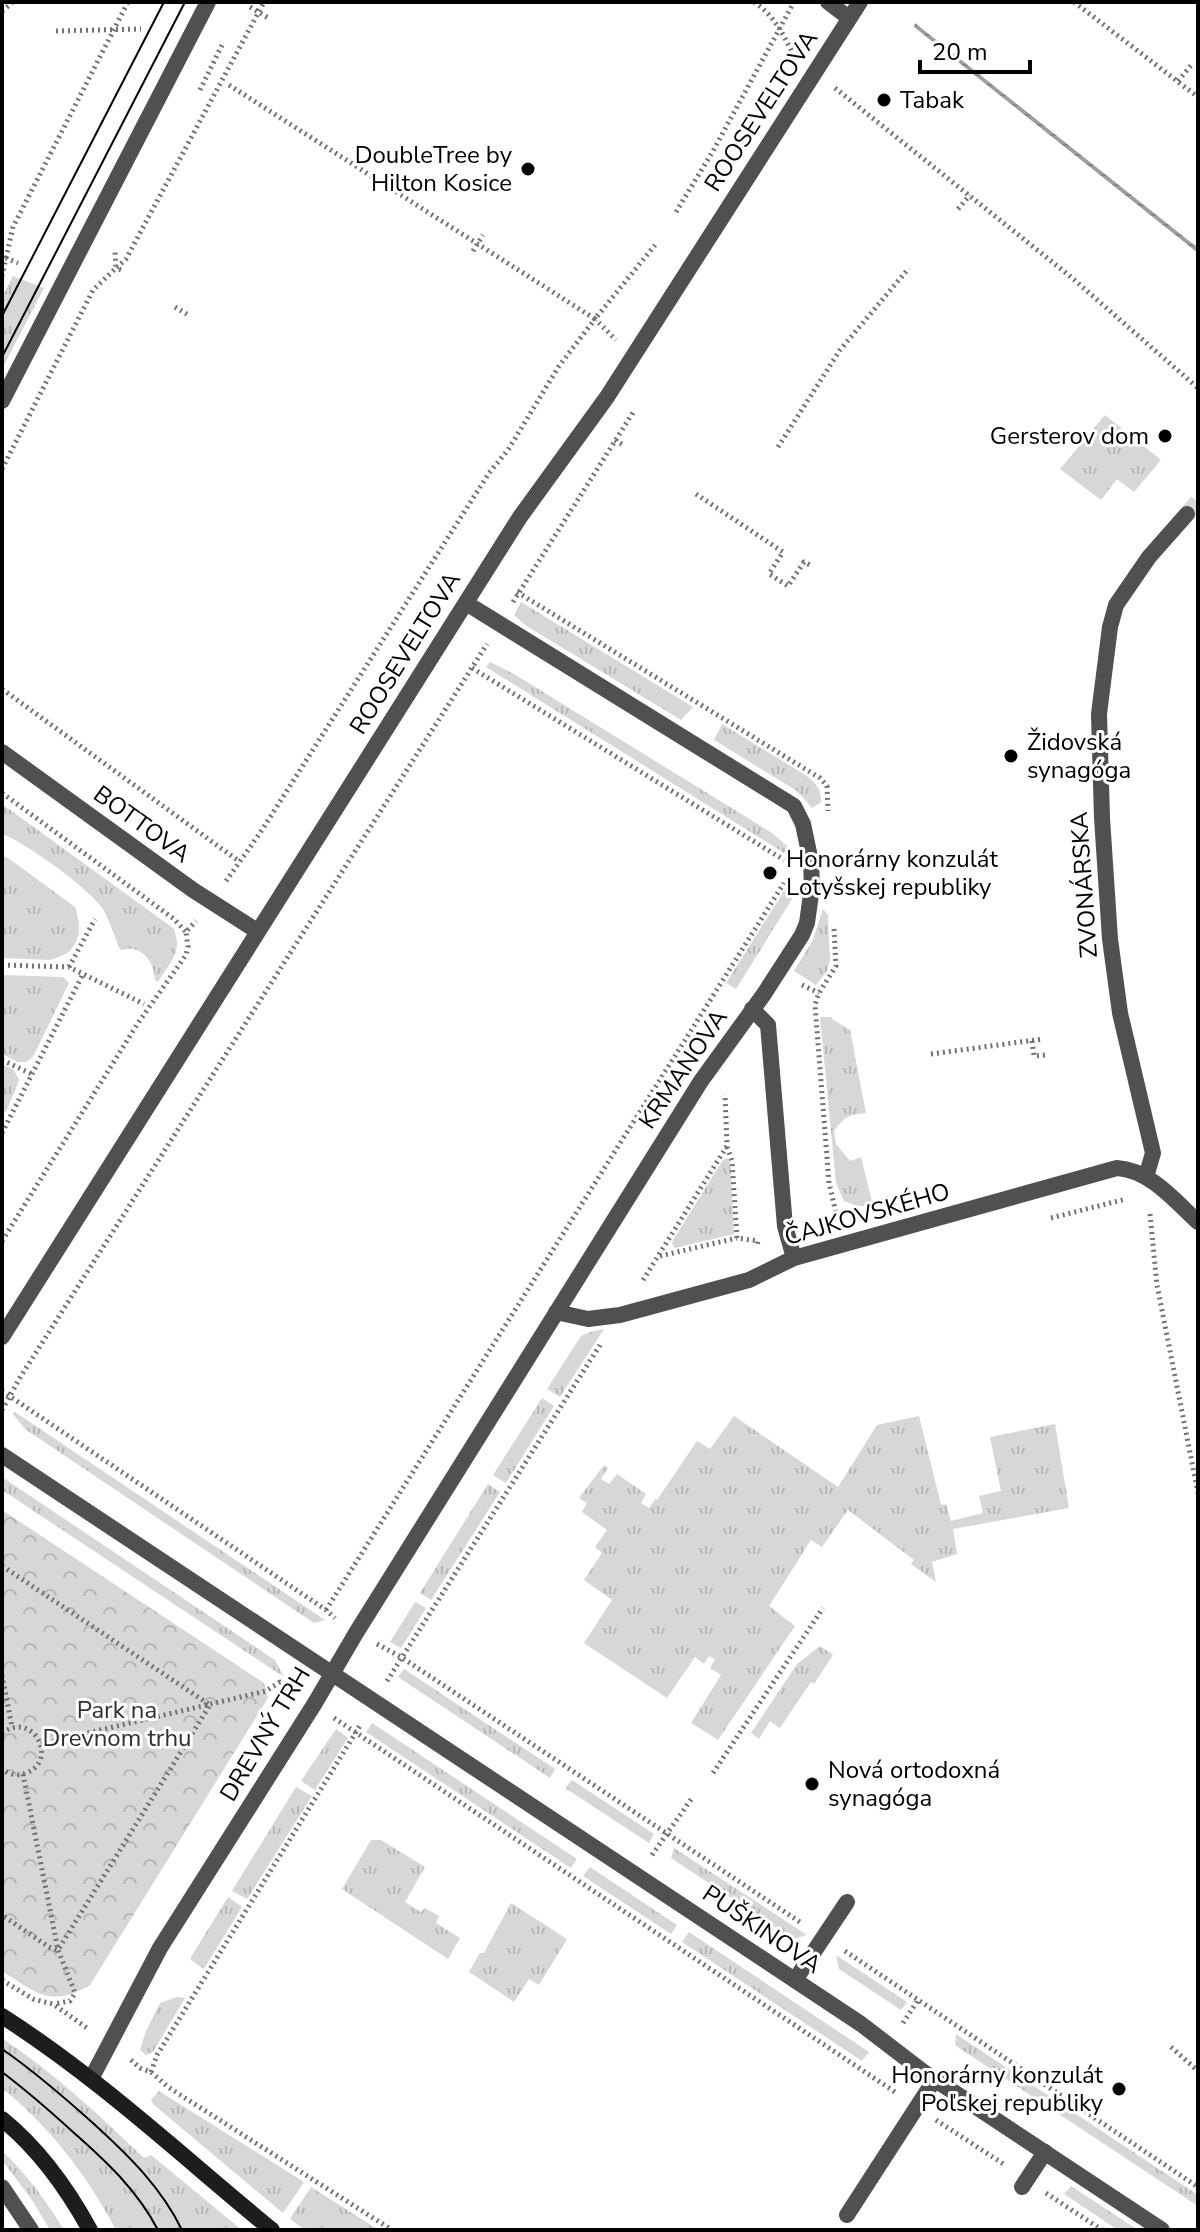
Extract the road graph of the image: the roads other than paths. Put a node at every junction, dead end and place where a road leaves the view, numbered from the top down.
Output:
1 (208, 2) edge
2 (828, 2) edge
3 (860, 2) edge
4 (849, 18) junction
5 (2, 401) edge
6 (1187, 514) tunnel mouth
7 (466, 603) junction
8 (2, 752) edge
9 (257, 931) junction
10 (752, 1009) junction
11 (1146, 1177) junction
12 (1198, 1222) edge
13 (794, 1258) junction
14 (556, 1312) junction
15 (2, 1337) edge
16 (2, 1455) edge
17 (332, 1673) junction
18 (847, 1902) dead end
19 (795, 1980) junction
20 (2, 2016) edge
21 (91, 2079) junction
22 (935, 2079) junction
23 (2, 2119) edge
24 (1045, 2152) junction
25 (1024, 2183) road end
26 (2, 2187) edge
27 (847, 2215) dead end
28 (31, 2230) edge
29 (90, 2230) edge
30 (272, 2230) edge
31 (1162, 2230) edge

1 - 5 street
2 - 4 street
3 - 4 street, ROOSEVELTOVA
4 - 7 street, ROOSEVELTOVA
6 - 11 street, ZVONÁRSKA
7 - 9 street, ROOSEVELTOVA
7 - 10 street, KRMANOVA
8 - 9 street, BOTTOVA
9 - 15 street, ROOSEVELTOVA
10 - 13 street
10 - 14 street, KRMANOVA
11 - 12 street
11 - 13 street, ČAJKOVSKÉHO
13 - 14 street, ČAJKOVSKÉHO
14 - 17 street, KRMANOVA
16 - 17 street, DREVNÝ TRH
17 - 19 street, PUŠKINOVA
17 - 21 street, DREVNÝ TRH
18 - 19 street
19 - 22 street, PUŠKINOVA
20 - 21 street
21 - 30 street
22 - 24 street, PUŠKINOVA
22 - 27 street
23 - 29 street
24 - 25 street
24 - 31 street, PUŠKINOVA
26 - 28 street

